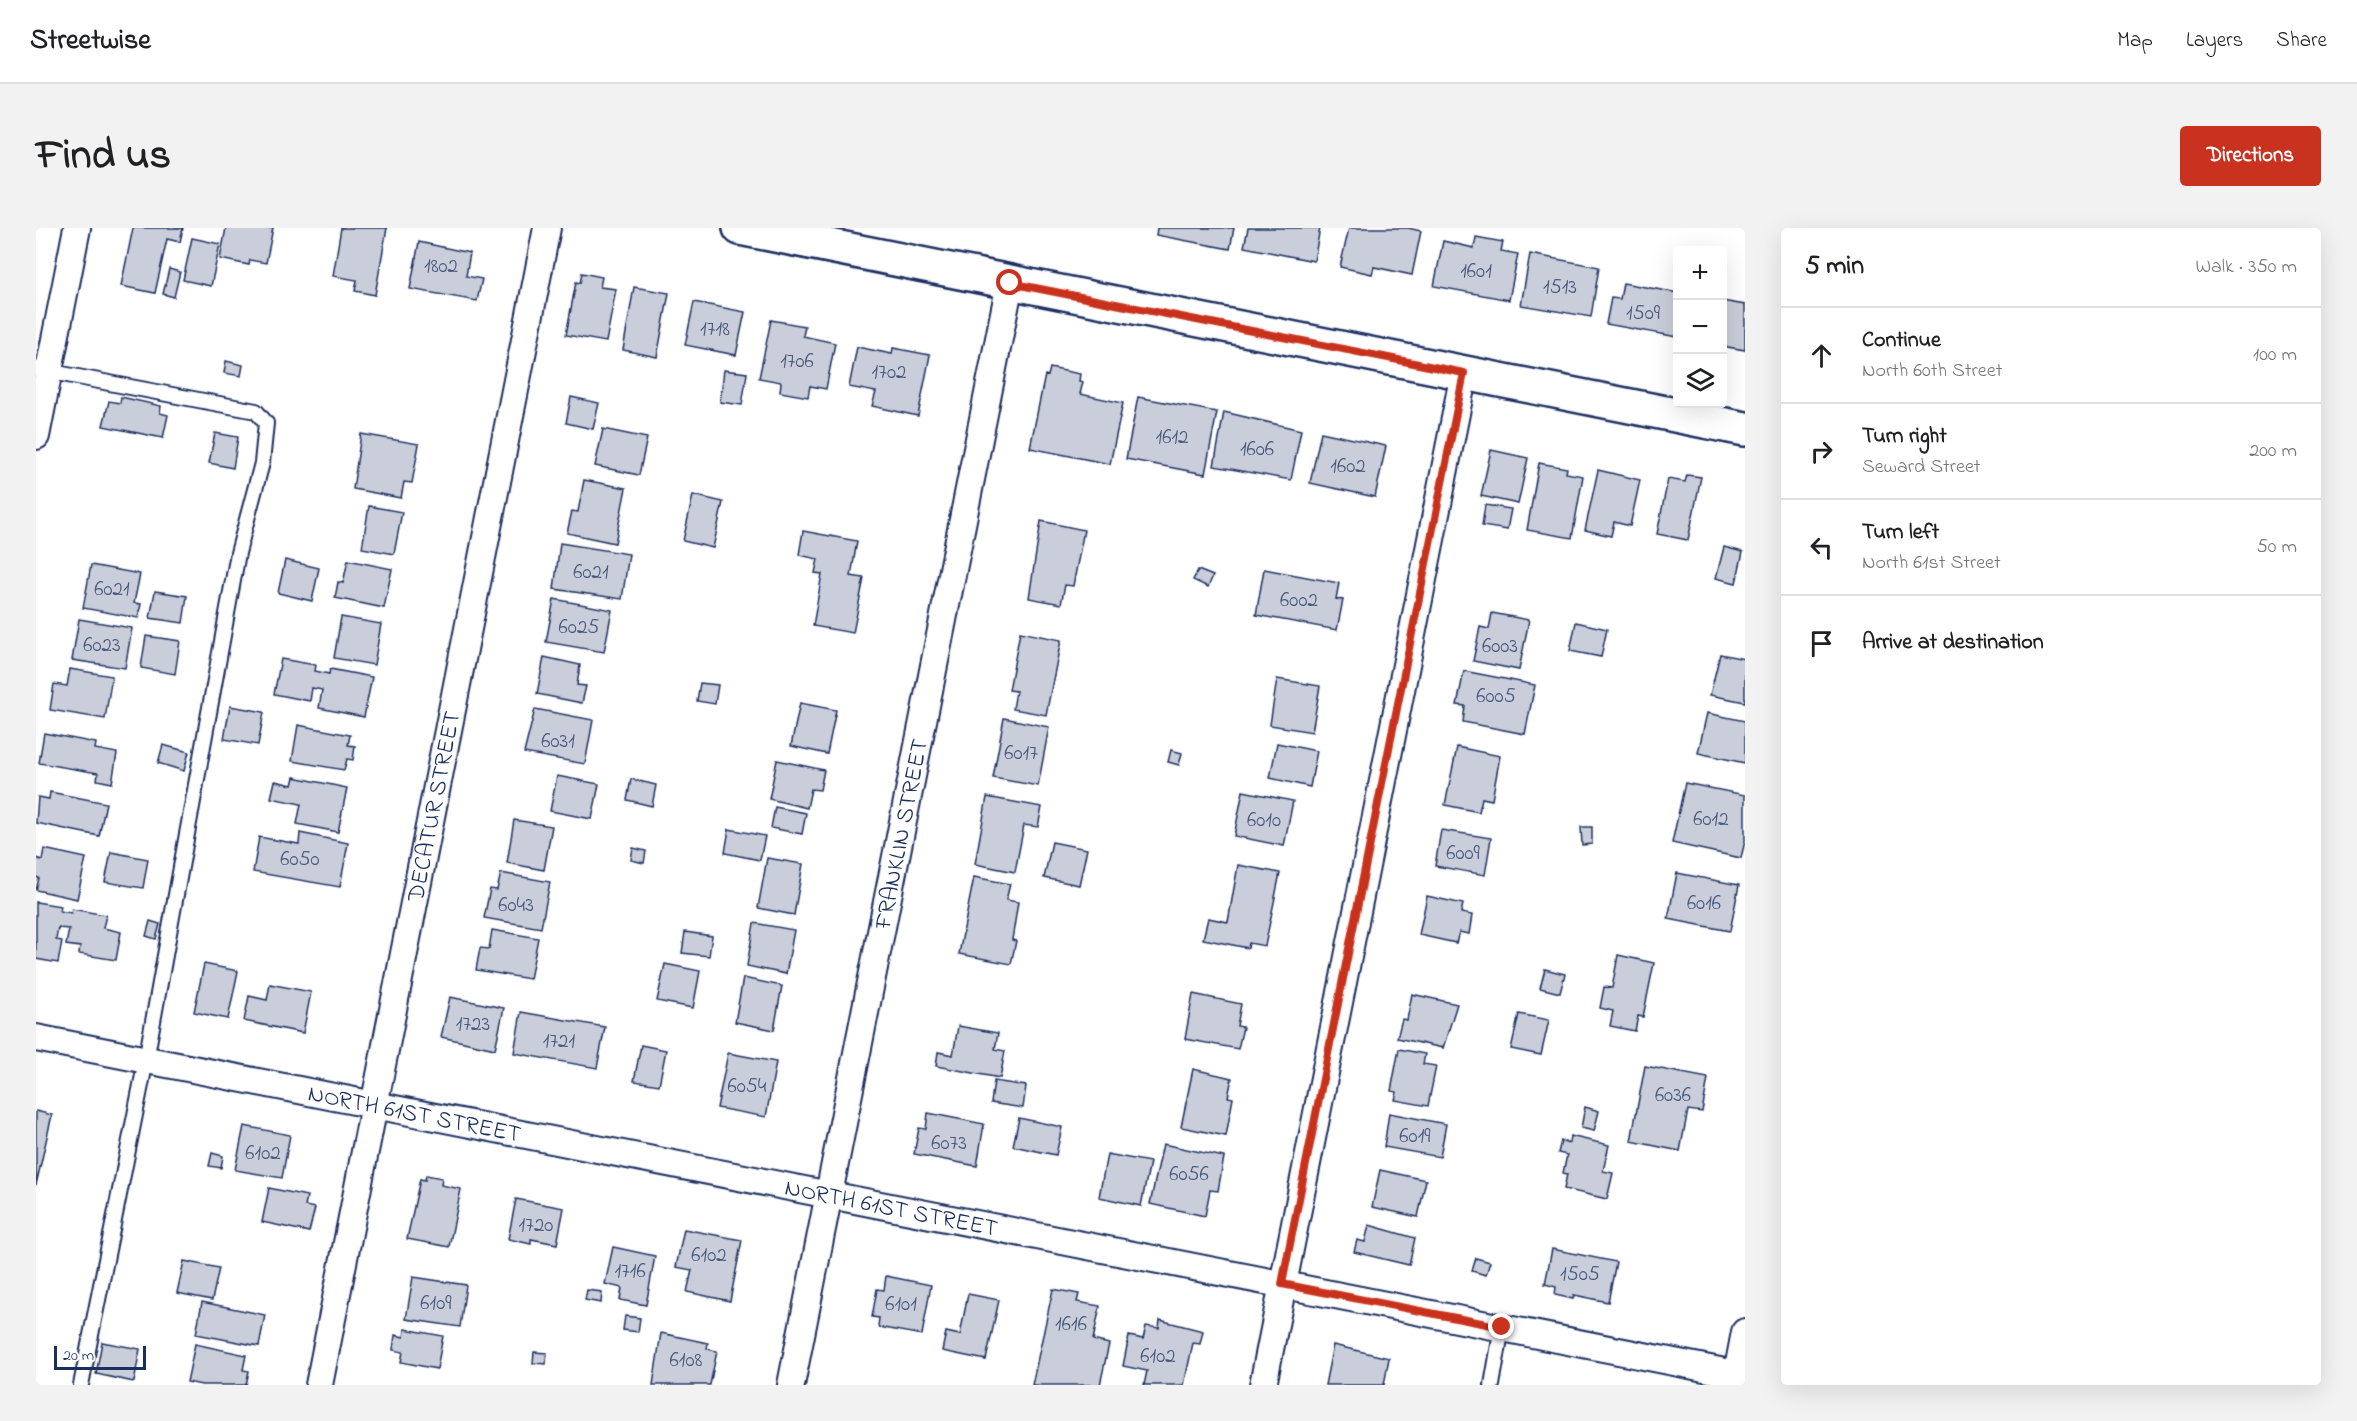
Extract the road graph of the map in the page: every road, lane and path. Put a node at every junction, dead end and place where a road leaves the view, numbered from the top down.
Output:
1 (77, 228) edge
2 (547, 228) edge
3 (740, 228) edge
4 (1010, 283) junction
5 (42, 371) edge
6 (1464, 373) junction
7 (1745, 429) edge
8 (36, 436) edge
9 (36, 1038) edge
10 (146, 1060) junction
11 (374, 1107) junction
12 (829, 1194) junction
13 (1282, 1284) junction
14 (1502, 1327) junction
15 (1745, 1332) edge
16 (1739, 1378) edge
17 (81, 1385) edge
18 (319, 1385) edge
19 (791, 1385) edge
20 (1263, 1385) edge
21 (1492, 1385) edge

1 - 5 street
2 - 11 street, DECATUR STREET
3 - 4 street
4 - 6 street
4 - 12 street, FRANKLIN STREET
5 - 8 street
5 - 10 lane
6 - 7 street
6 - 13 street
9 - 10 street, NORTH 61ST STREET
10 - 11 street, NORTH 61ST STREET
10 - 17 lane
11 - 12 street, NORTH 61ST STREET
11 - 18 street, DECATUR STREET
12 - 13 street, NORTH 61ST STREET
12 - 19 street, FRANKLIN STREET
13 - 14 street, NORTH 61ST STREET
13 - 20 street
14 - 16 street, NORTH 61ST STREET
14 - 21 lane
15 - 16 street

